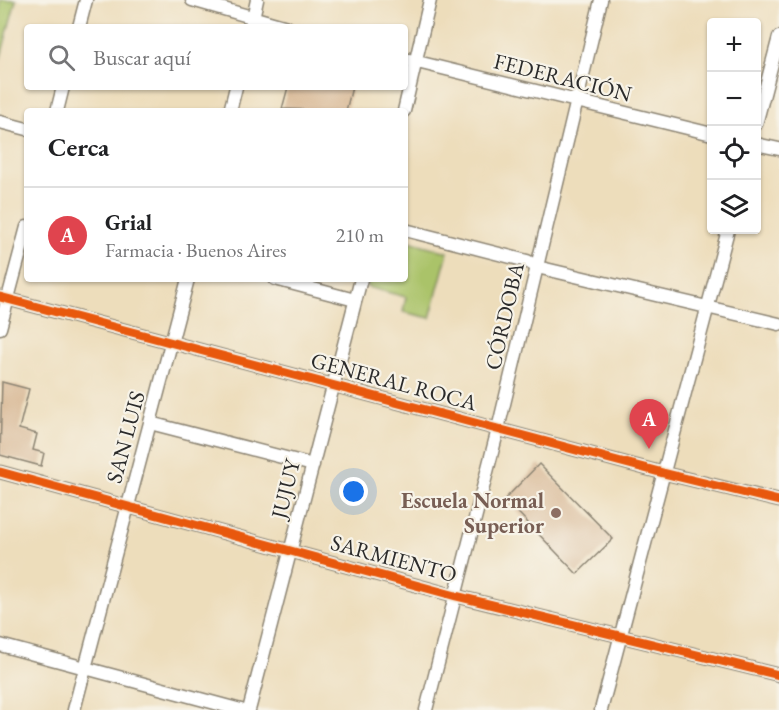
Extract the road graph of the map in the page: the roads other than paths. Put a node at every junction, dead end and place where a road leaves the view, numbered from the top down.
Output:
1 (86, 0) edge
2 (192, 0) edge
3 (258, 0) edge
4 (430, 0) edge
5 (601, 0) edge
6 (252, 22) edge
7 (80, 24) edge
8 (779, 37) edge
9 (410, 60) edge
10 (408, 77) edge
11 (62, 90) edge
12 (235, 90) edge
13 (406, 90) edge
14 (574, 102) junction
15 (761, 105) edge
16 (58, 108) edge
17 (231, 108) edge
18 (404, 108) edge
19 (0, 122) edge
20 (24, 128) edge
21 (707, 133) edge
22 (761, 145) edge
23 (779, 149) edge
24 (408, 231) edge
25 (727, 234) edge
26 (24, 236) edge
27 (534, 262) junction
28 (187, 282) edge
29 (286, 282) edge
30 (360, 282) edge
31 (4, 298) edge
32 (355, 300) junction
33 (708, 303) junction
34 (779, 316) edge
35 (779, 324) edge
36 (0, 328) edge
37 (172, 343) junction
38 (334, 384) junction
39 (150, 423) junction
40 (498, 429) junction
41 (313, 465) junction
42 (0, 472) edge
43 (663, 473) junction
44 (779, 501) edge
45 (128, 507) junction
46 (291, 550) junction
47 (456, 596) junction
48 (620, 635) junction
49 (0, 645) edge
50 (86, 667) junction
51 (779, 675) edge
52 (74, 710) edge
53 (241, 710) edge
54 (249, 710) edge
55 (426, 710) edge
56 (600, 710) edge

1 - 7 street
2 - 6 street
3 - 6 street
4 - 9 street
5 - 14 street, CÓRDOBA
8 - 15 street
9 - 10 street
9 - 14 street, FEDERACIÓN
11 - 16 street
12 - 17 street
13 - 18 street
14 - 21 street, FEDERACIÓN
14 - 27 street, CÓRDOBA
19 - 20 street
22 - 23 street
24 - 27 street
25 - 33 street
26 - 31 street
27 - 33 street
27 - 40 street, CÓRDOBA
28 - 37 street, SAN LUIS
29 - 32 street
30 - 32 street, JUJUY
31 - 36 street
31 - 37 street, GENERAL ROCA
32 - 38 street, JUJUY
33 - 34 street
33 - 35 street
33 - 43 street
37 - 38 street, GENERAL ROCA
37 - 39 street, SAN LUIS
38 - 40 street, GENERAL ROCA
38 - 41 street, JUJUY
39 - 41 street
39 - 45 street, SAN LUIS
40 - 43 street, GENERAL ROCA
40 - 47 street, CÓRDOBA
41 - 46 street, JUJUY
42 - 45 street, SARMIENTO
43 - 44 street, GENERAL ROCA
43 - 48 street
45 - 46 street, SARMIENTO
45 - 50 street, SAN LUIS
46 - 47 street, SARMIENTO
46 - 54 street, JUJUY
47 - 48 street, SARMIENTO
47 - 55 street, CÓRDOBA
48 - 51 street, SARMIENTO
48 - 56 street
49 - 50 street
50 - 52 street, SAN LUIS
50 - 53 street

